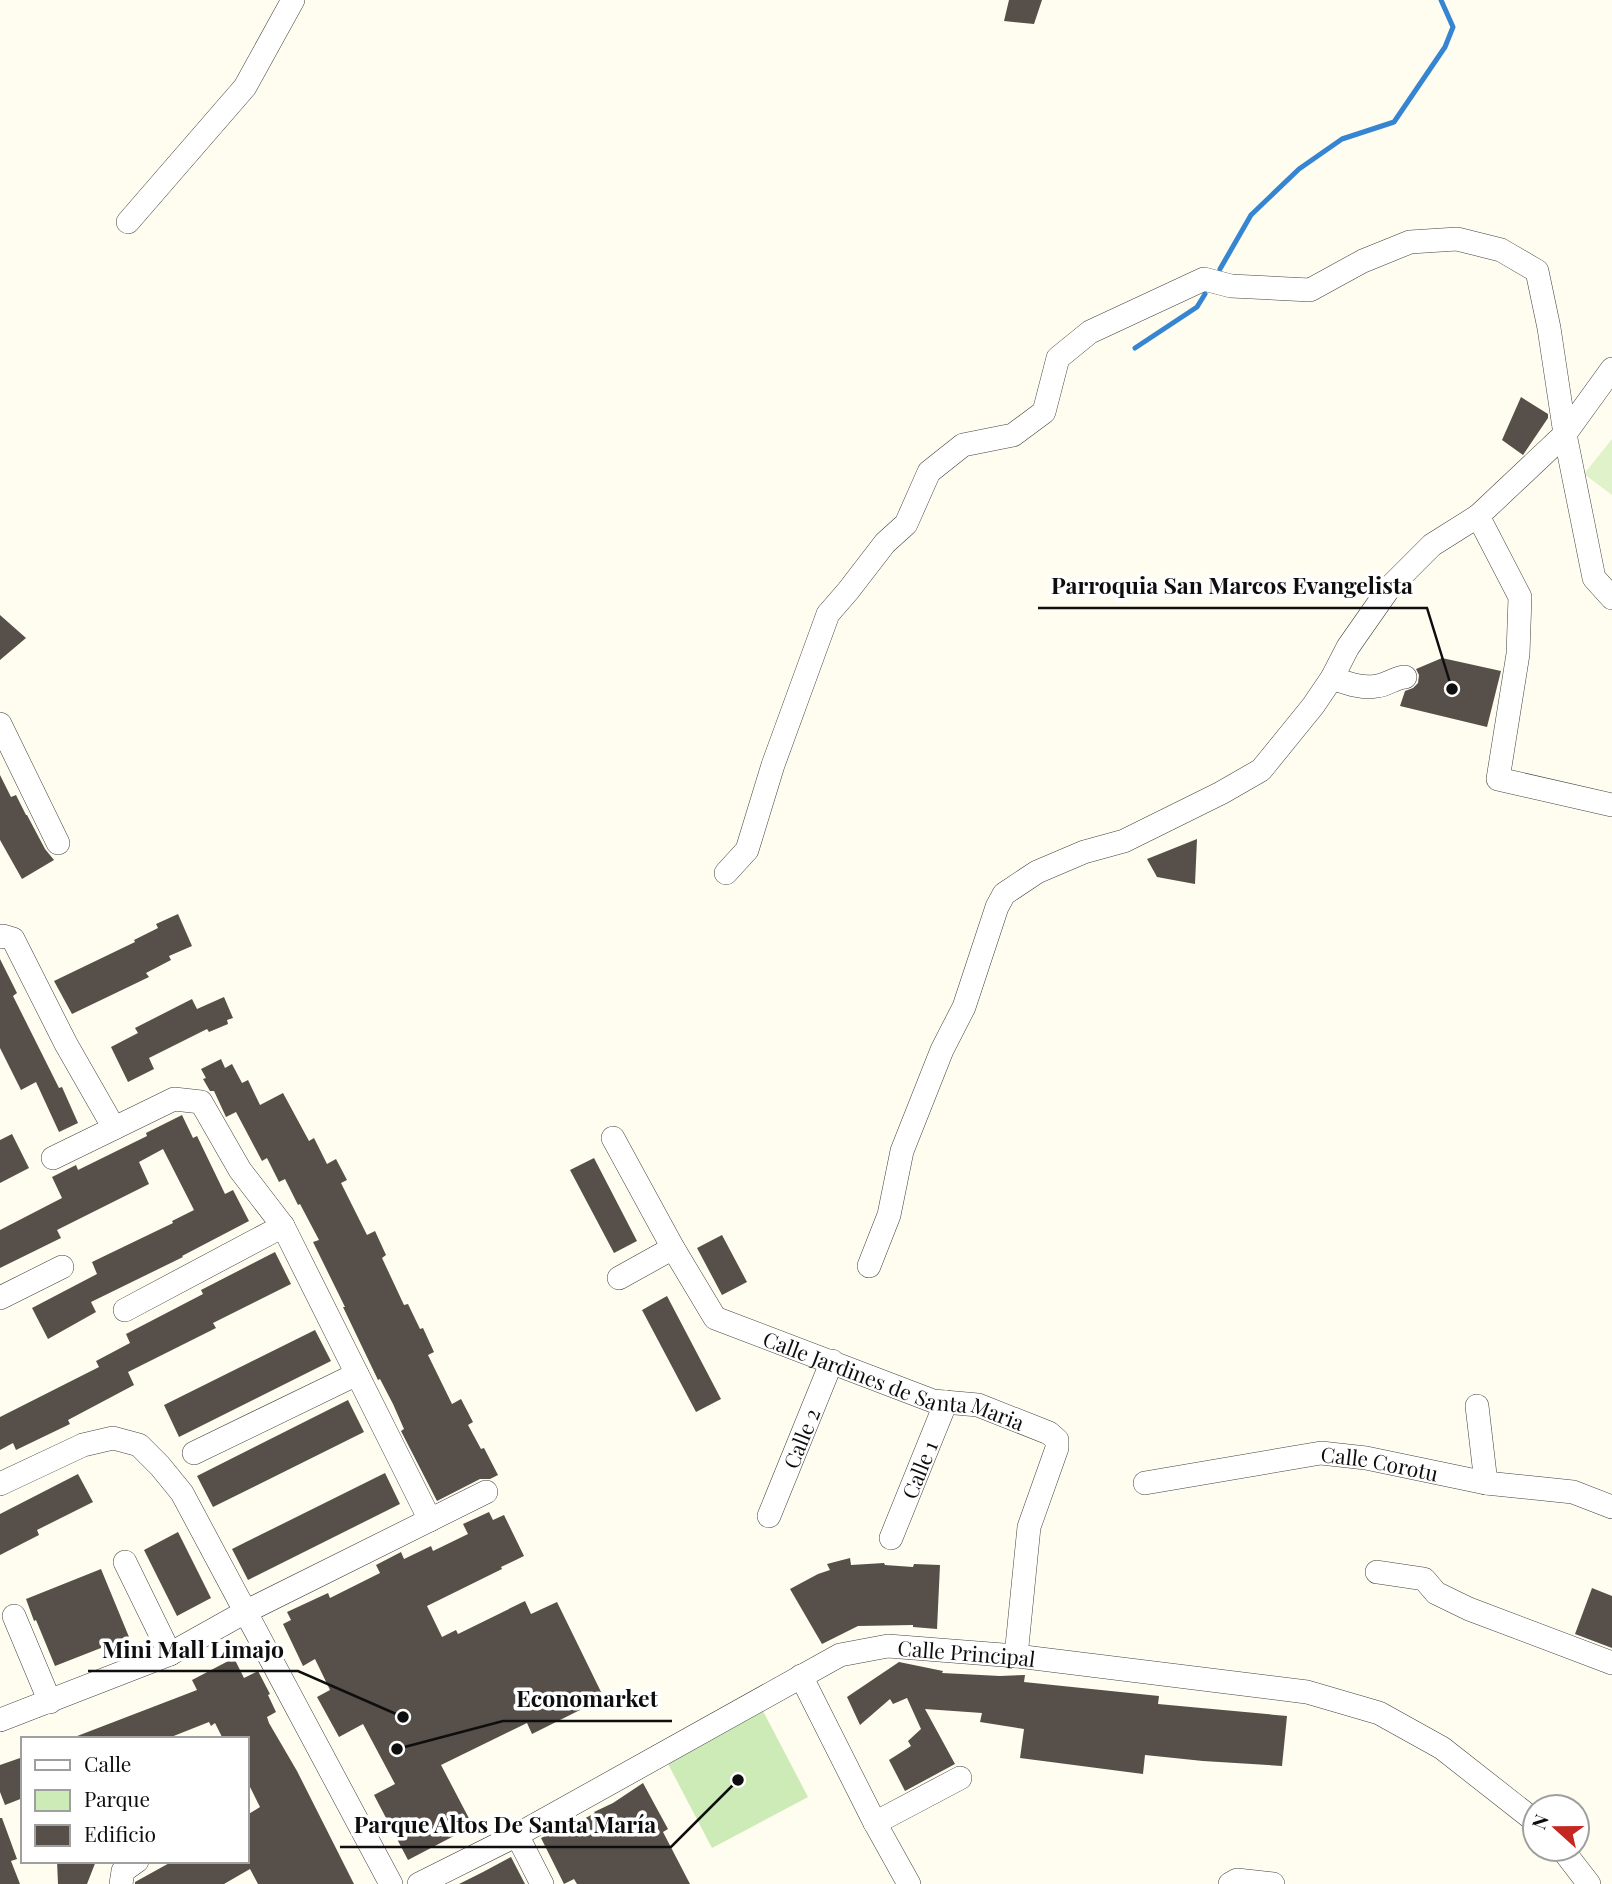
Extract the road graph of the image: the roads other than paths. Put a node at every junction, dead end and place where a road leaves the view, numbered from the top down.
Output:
1 (293, 0) edge
2 (128, 222) dead end
3 (1612, 369) edge
4 (1565, 434) junction
5 (1478, 516) junction
6 (1612, 598) edge
7 (1405, 677) dead end
8 (1332, 678) junction
9 (0, 724) edge
10 (1612, 805) edge
11 (58, 843) dead end
12 (726, 873) dead end
13 (0, 937) edge
14 (114, 1128) junction
15 (614, 1138) dead end
16 (53, 1158) dead end
17 (283, 1226) junction
18 (673, 1248) junction
19 (869, 1266) dead end
20 (62, 1267) dead end
21 (619, 1278) dead end
22 (0, 1298) edge
23 (125, 1310) dead end
24 (832, 1361) junction
25 (357, 1374) junction
26 (946, 1402) junction
27 (1477, 1406) dead end
28 (194, 1453) dead end
29 (1144, 1483) dead end
30 (1486, 1483) junction
31 (0, 1484) edge
32 (486, 1492) dead end
33 (1612, 1507) edge
34 (769, 1516) dead end
35 (430, 1520) junction
36 (891, 1538) dead end
37 (125, 1562) dead end
38 (1377, 1572) dead end
39 (245, 1612) junction
40 (13, 1616) dead end
41 (170, 1654) junction
42 (1016, 1656) junction
43 (1612, 1664) edge
44 (801, 1676) junction
45 (50, 1702) junction
46 (0, 1720) edge
47 (960, 1778) dead end
48 (1521, 1810) edge
49 (875, 1823) junction
50 (517, 1835) junction
51 (134, 1863) edge
52 (1573, 1863) edge
53 (121, 1884) edge
54 (391, 1884) edge
55 (419, 1884) edge
56 (541, 1884) edge
57 (909, 1884) edge
58 (1230, 1884) edge
59 (1273, 1884) edge
60 (1590, 1884) edge

1 - 2 street
3 - 4 street
4 - 5 street
4 - 6 street
4 - 12 street
5 - 8 street
5 - 10 street
7 - 8 street
8 - 19 street
9 - 11 street
13 - 14 street
14 - 16 street
14 - 17 street
15 - 18 street, Calle Jardines de Santa Maria
17 - 23 street
17 - 25 street
18 - 21 street
18 - 24 street, Calle Jardines de Santa Maria
20 - 22 street
24 - 26 street, Calle Jardines de Santa Maria
24 - 34 street, Calle 2
25 - 28 street
25 - 35 street
26 - 36 street, Calle 1
26 - 42 street, Calle Jardines de Santa Maria
27 - 30 street
29 - 30 street, Calle Corotu
30 - 33 street, Calle Corotu
31 - 39 street
32 - 35 street
35 - 39 street
37 - 41 street
38 - 43 street
39 - 41 street
39 - 54 street
40 - 45 street
41 - 45 street
42 - 44 street, Calle Principal
42 - 48 street, Calle Principal
44 - 49 street
44 - 50 street, Calle Principal
45 - 46 street
47 - 49 street
49 - 57 street
50 - 55 street, Calle Principal
50 - 56 street
51 - 53 street
52 - 60 street
58 - 59 street

